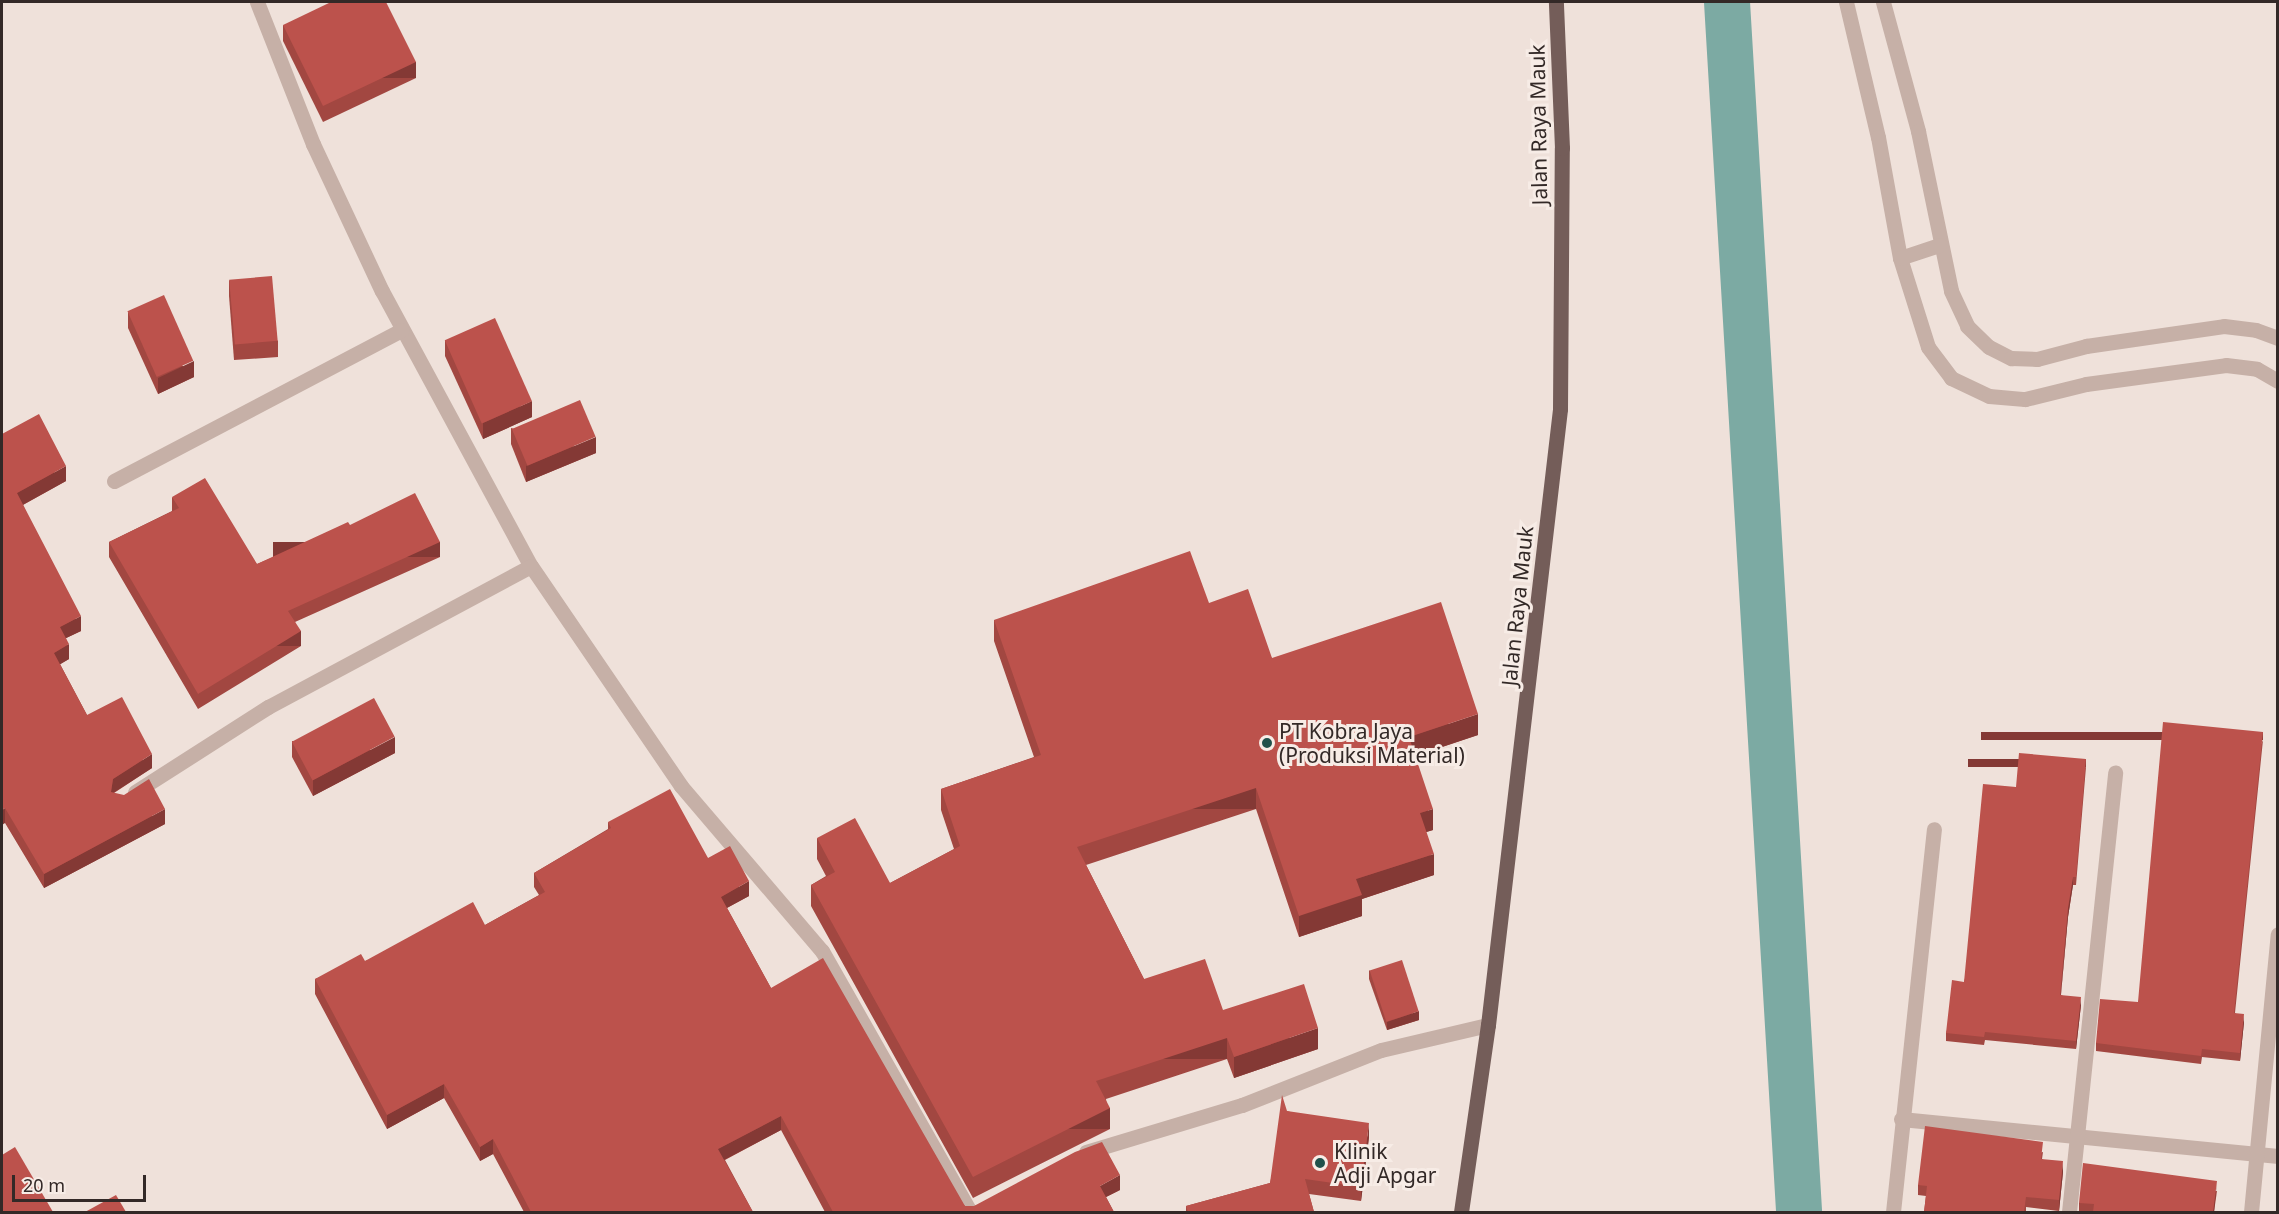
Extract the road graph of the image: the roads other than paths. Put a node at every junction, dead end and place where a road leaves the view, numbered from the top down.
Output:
1 (257, 2) edge
2 (1556, 2) edge
3 (1846, 2) edge
4 (1883, 2) edge
5 (1939, 245) junction
6 (1900, 258) junction
7 (402, 330) junction
8 (2277, 338) edge
9 (2277, 381) edge
10 (114, 482) dead end
11 (531, 566) junction
12 (2115, 772) dead end
13 (119, 801) edge
14 (1934, 830) dead end
15 (2277, 934) edge
16 (1488, 1026) junction
17 (1901, 1119) junction
18 (2076, 1136) junction
19 (2259, 1153) junction
20 (2277, 1156) edge
21 (1071, 1157) edge
22 (973, 1210) edge
23 (1461, 1212) edge
24 (1893, 1212) edge
25 (2069, 1212) edge
26 (2251, 1212) edge

1 - 7 street
2 - 16 main road, Jalan Raya Mauk
3 - 6 street
4 - 5 street
5 - 6 street
5 - 8 street
6 - 9 street
7 - 10 street
7 - 11 street
11 - 13 street
11 - 22 street
12 - 18 street
14 - 17 street
15 - 19 street
16 - 21 street
16 - 23 main road, Jalan Raya Mauk
17 - 18 street
17 - 24 street
18 - 19 street
18 - 25 street
19 - 20 street
19 - 26 street

